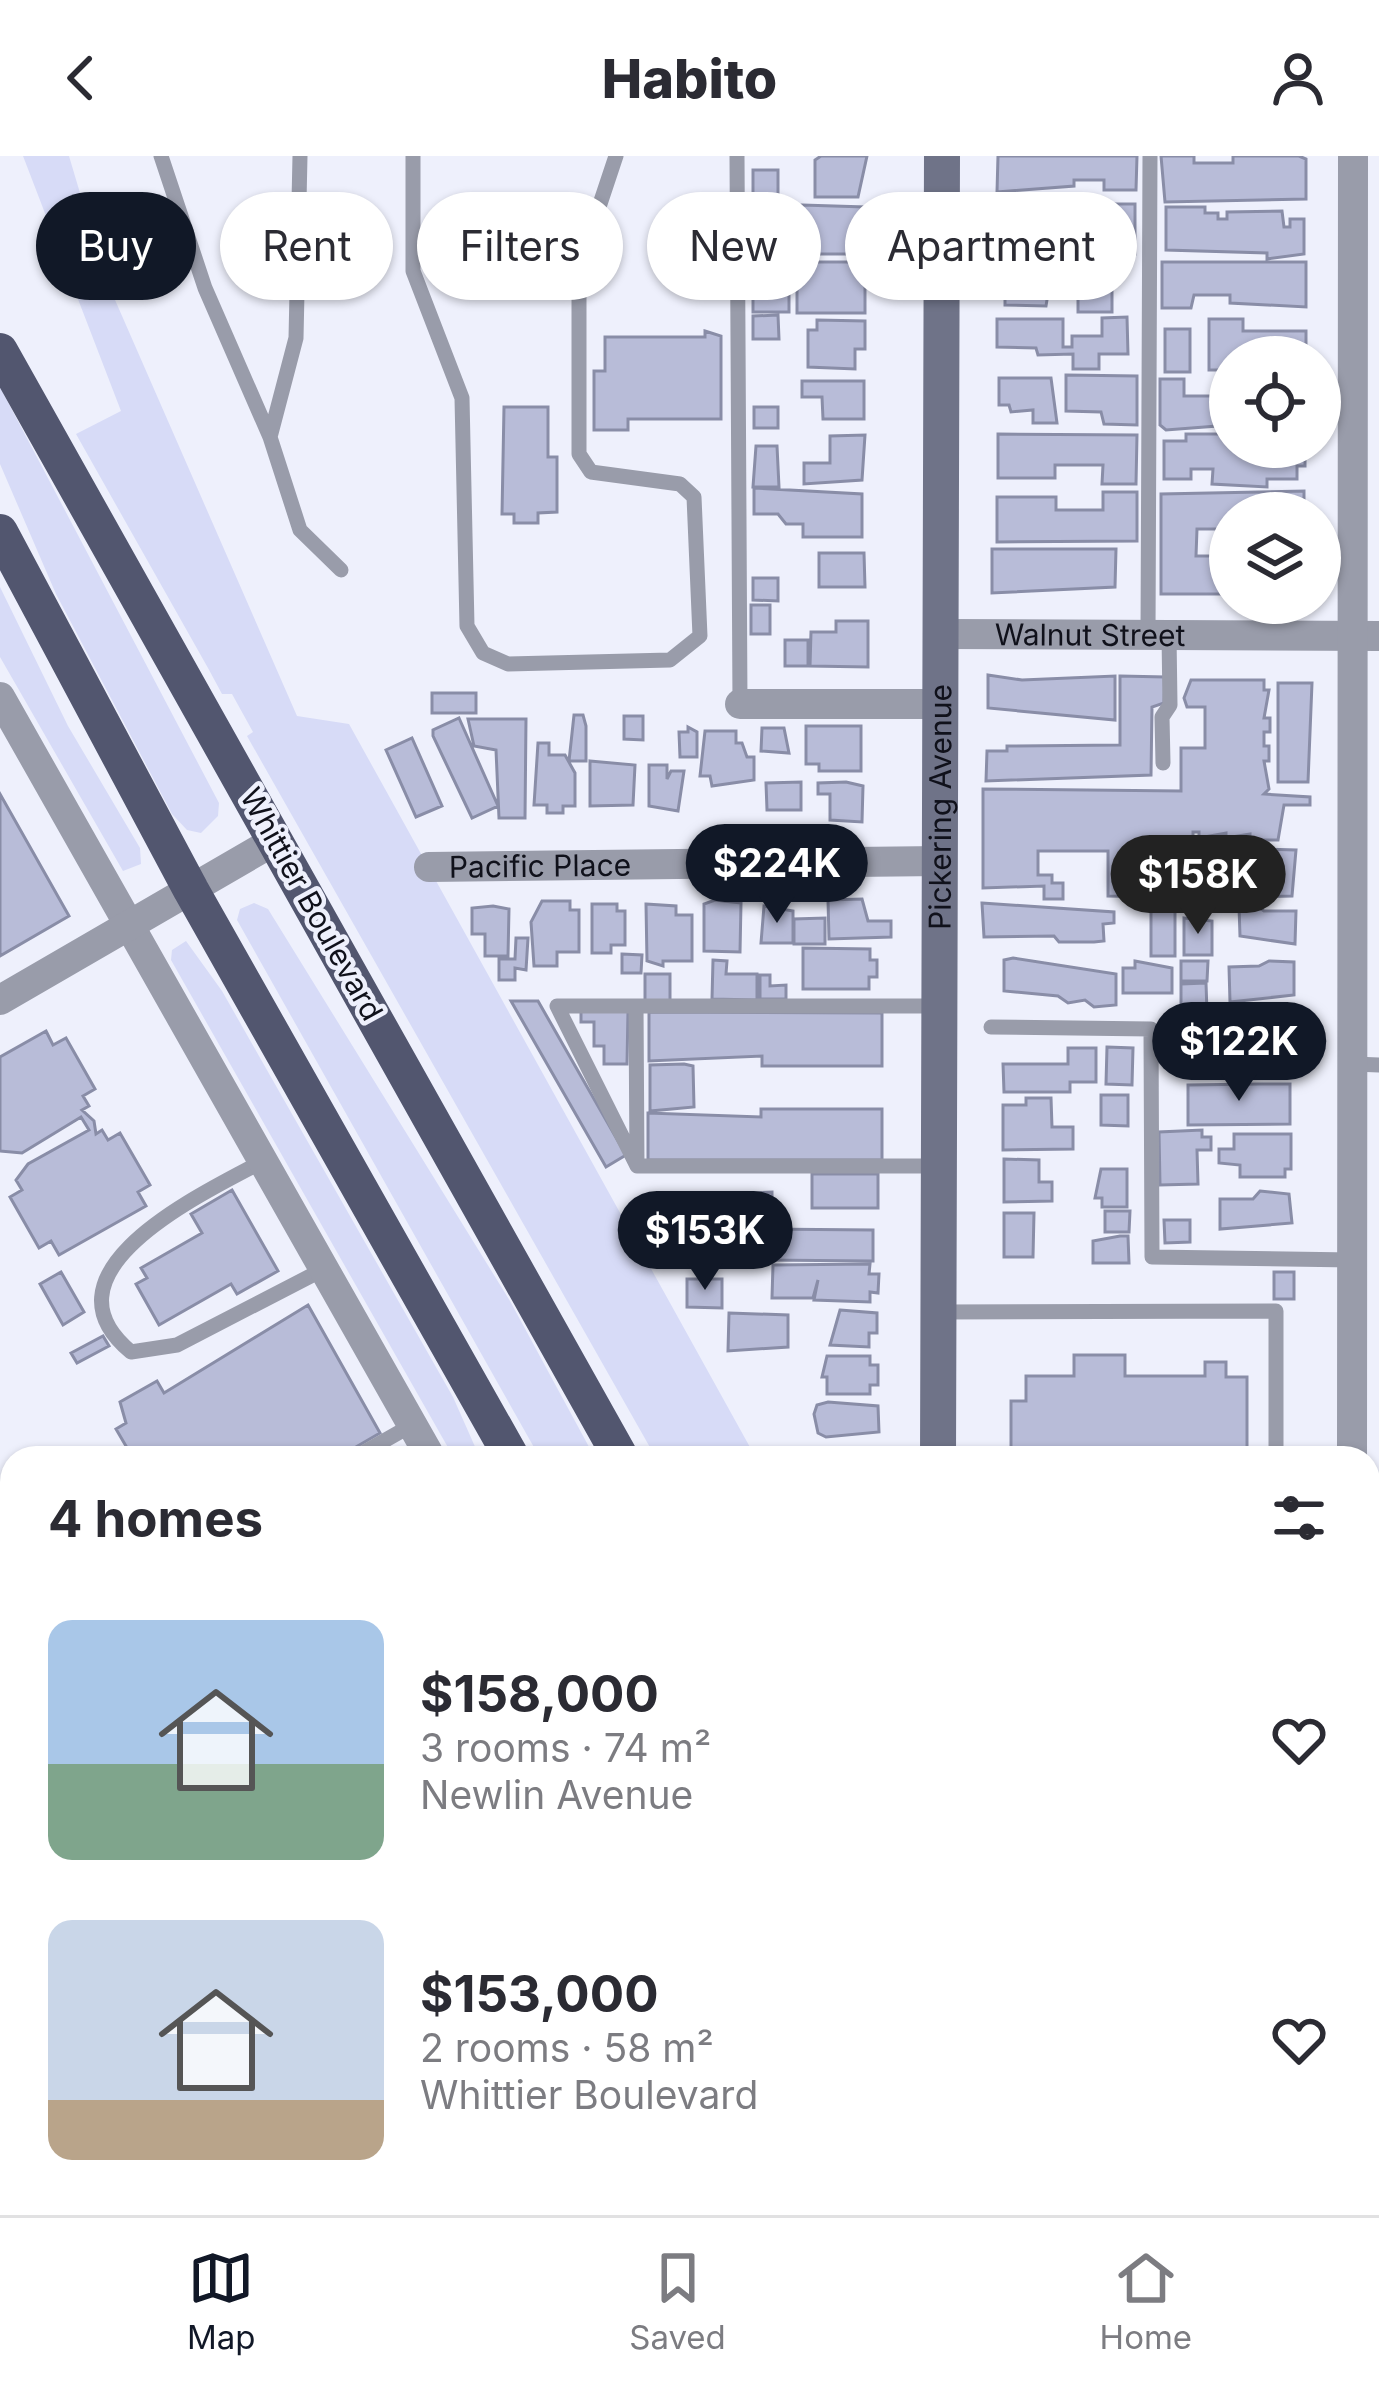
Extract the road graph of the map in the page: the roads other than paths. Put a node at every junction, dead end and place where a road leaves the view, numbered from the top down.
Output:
1 (161, 156) edge
2 (300, 156) edge
3 (413, 156) edge
4 (616, 156) edge
5 (737, 156) edge
6 (942, 156) edge
7 (1150, 156) edge
8 (1353, 156) edge
9 (0, 352) edge
10 (269, 437) junction
11 (0, 532) edge
12 (341, 570) dead end
13 (943, 634) junction
14 (1158, 635) junction
15 (1368, 636) edge
16 (0, 698) edge
17 (740, 704) joint
18 (942, 704) junction
19 (1163, 764) dead end
20 (277, 840) junction
21 (941, 861) junction
22 (429, 867) dead end
23 (191, 890) junction
24 (129, 926) junction
25 (0, 1000) edge
26 (636, 1006) junction
27 (940, 1006) junction
28 (991, 1027) dead end
29 (1366, 1065) edge
30 (262, 1161) junction
31 (637, 1166) junction
32 (940, 1166) junction
33 (1353, 1260) junction
34 (324, 1269) junction
35 (940, 1312) junction
36 (412, 1425) junction
37 (375, 1446) edge
38 (424, 1446) edge
39 (505, 1446) edge
40 (615, 1446) edge
41 (938, 1446) edge
42 (1276, 1446) edge
43 (1352, 1446) edge

1 - 10 lane
2 - 10 lane
3 - 4 lane
5 - 17 lane
6 - 13 street, Pickering Avenue
7 - 14 lane
8 - 15 street
9 - 20 main road, Whittier Boulevard
10 - 12 lane
11 - 23 main road
13 - 14 street, Walnut Street
13 - 18 street, Pickering Avenue
14 - 15 street, Walnut Street
14 - 19 lane
15 - 29 street
16 - 24 street
17 - 18 street
18 - 21 street, Pickering Avenue
20 - 23 street
20 - 40 main road, Whittier Boulevard
21 - 22 street, Pacific Place
21 - 27 street, Pickering Avenue
23 - 24 street
23 - 39 main road
24 - 25 street
24 - 30 street
26 - 27 lane
26 - 31 lane
26 - 31 lane
27 - 32 street, Pickering Avenue
28 - 33 lane
29 - 33 street
30 - 34 street
30 - 34 lane
31 - 32 lane
32 - 35 street, Pickering Avenue
33 - 43 street
34 - 36 street
35 - 41 street, Pickering Avenue
35 - 42 lane
36 - 37 lane
36 - 38 street

